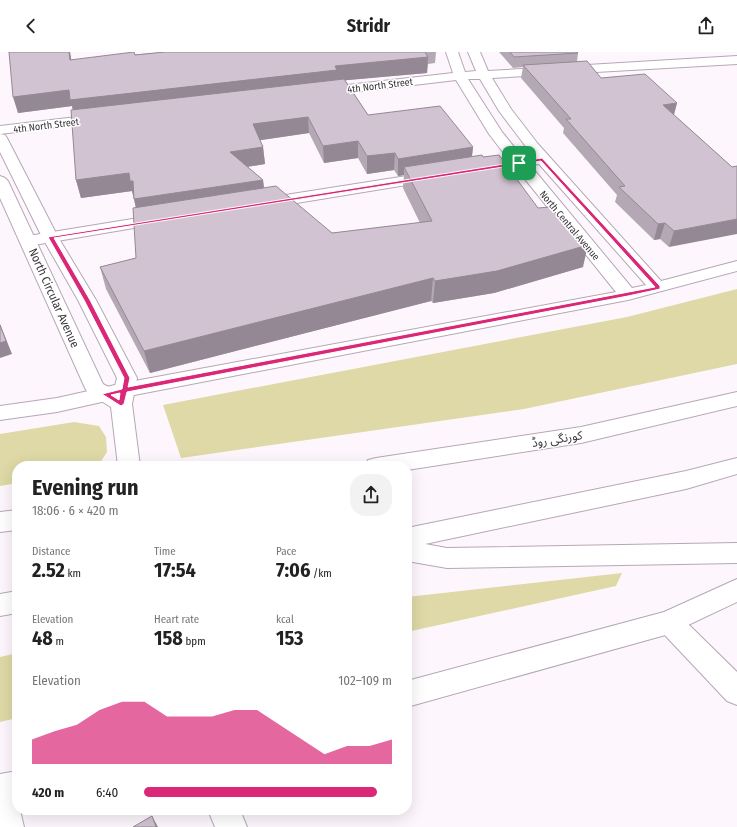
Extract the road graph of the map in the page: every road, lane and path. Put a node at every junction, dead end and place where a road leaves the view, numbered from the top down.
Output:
1 (452, 52) edge
2 (474, 52) edge
3 (737, 60) edge
4 (483, 75) junction
5 (460, 76) junction
6 (310, 94) edge
7 (111, 117) edge
8 (0, 130) edge
9 (0, 138) edge
10 (542, 159) junction
11 (519, 163) junction
12 (464, 172) edge
13 (449, 174) edge
14 (0, 181) edge
15 (246, 206) edge
16 (175, 217) edge
17 (50, 237) junction
18 (28, 241) junction
19 (737, 266) edge
20 (658, 288) junction
21 (628, 295) junction
22 (117, 396) junction
23 (737, 399) edge
24 (0, 413) edge
25 (128, 461) edge
26 (409, 461) edge
27 (737, 466) edge
28 (12, 521) edge
29 (0, 522) edge
30 (412, 537) edge
31 (412, 553) edge
32 (737, 553) edge
33 (737, 590) edge
34 (12, 603) edge
35 (0, 605) edge
36 (669, 622) junction
37 (737, 692) edge
38 (412, 693) edge
39 (6, 789) edge
40 (226, 815) edge
41 (11, 827) edge
42 (231, 827) edge

1 - 5 street, North Central Avenue
2 - 4 street, North Central Avenue
3 - 4 street, 4th North Street
4 - 5 street, 4th North Street
4 - 10 street, North Central Avenue
5 - 6 street, 4th North Street
5 - 11 street, North Central Avenue
7 - 8 street, 4th North Street
9 - 17 street, North Circular Avenue
10 - 11 street
10 - 20 street, North Central Avenue
11 - 12 street
11 - 21 street, North Central Avenue
13 - 15 street
14 - 18 street, North Circular Avenue
16 - 17 street
17 - 18 street
17 - 22 street, North Circular Avenue
18 - 22 street, North Circular Avenue
19 - 20 street
20 - 21 street
21 - 22 street
22 - 24 street
22 - 25 street, North Circular Avenue
23 - 26 street, کورنگی روڈ
27 - 30 street
28 - 29 street
31 - 32 street
33 - 36 street
34 - 35 street
36 - 37 street
36 - 38 street
39 - 41 lane
40 - 42 street

